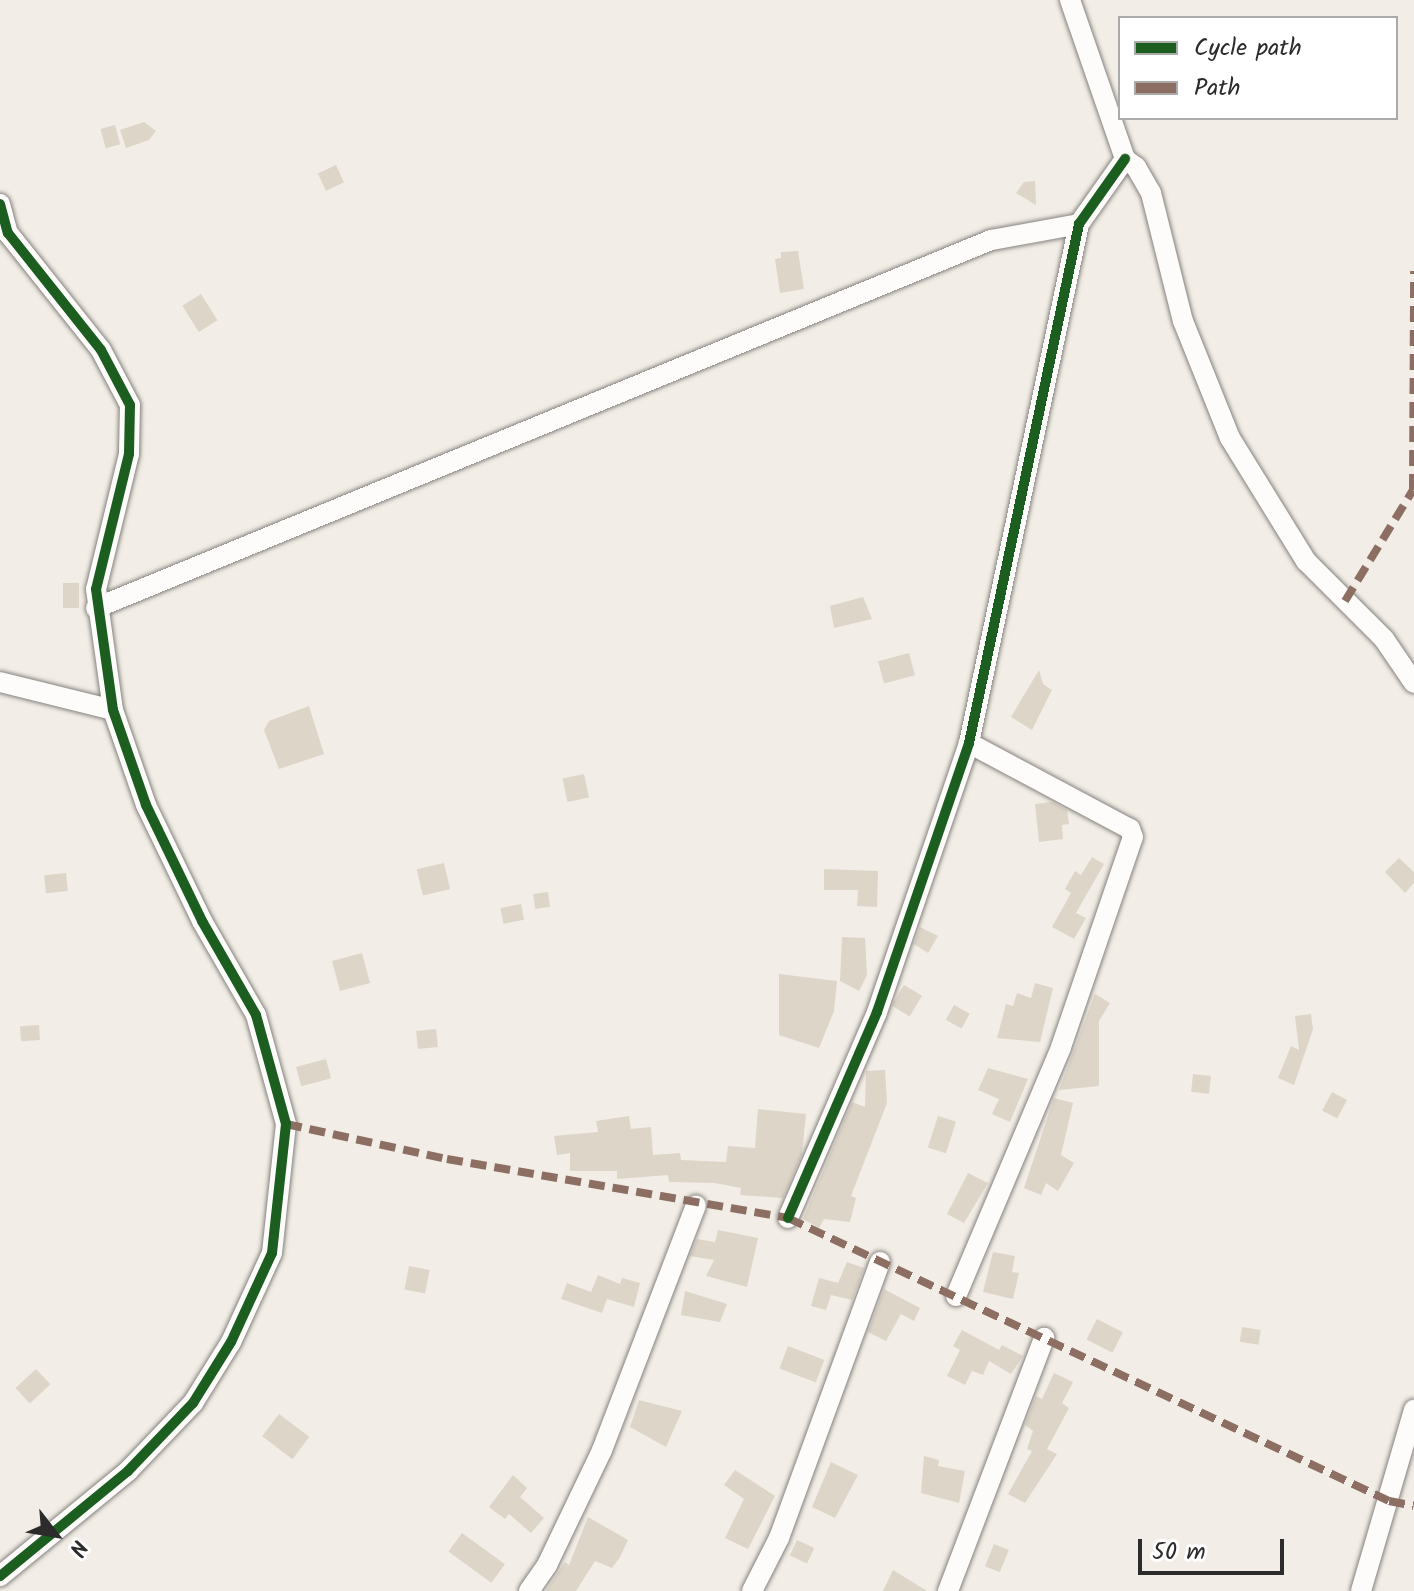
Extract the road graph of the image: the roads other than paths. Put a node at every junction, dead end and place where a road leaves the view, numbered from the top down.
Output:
1 (1070, 0) edge
2 (1125, 159) junction
3 (0, 204) edge
4 (1079, 224) junction
5 (96, 608) junction
6 (0, 682) edge
7 (1414, 683) edge
8 (113, 710) junction
9 (969, 743) junction
10 (696, 1205) dead end
11 (788, 1218) dead end
12 (880, 1262) dead end
13 (956, 1296) dead end
14 (1044, 1338) dead end
15 (1414, 1410) edge
16 (0, 1576) edge
17 (529, 1591) edge
18 (752, 1591) edge
19 (948, 1591) edge
20 (1361, 1591) edge

1 - 2 street
2 - 4 street
2 - 7 street
3 - 5 street
4 - 5 street
4 - 9 street
5 - 8 street
6 - 8 street
8 - 16 street
9 - 11 street
9 - 13 street
10 - 17 street
12 - 18 street
14 - 19 street
15 - 20 street

